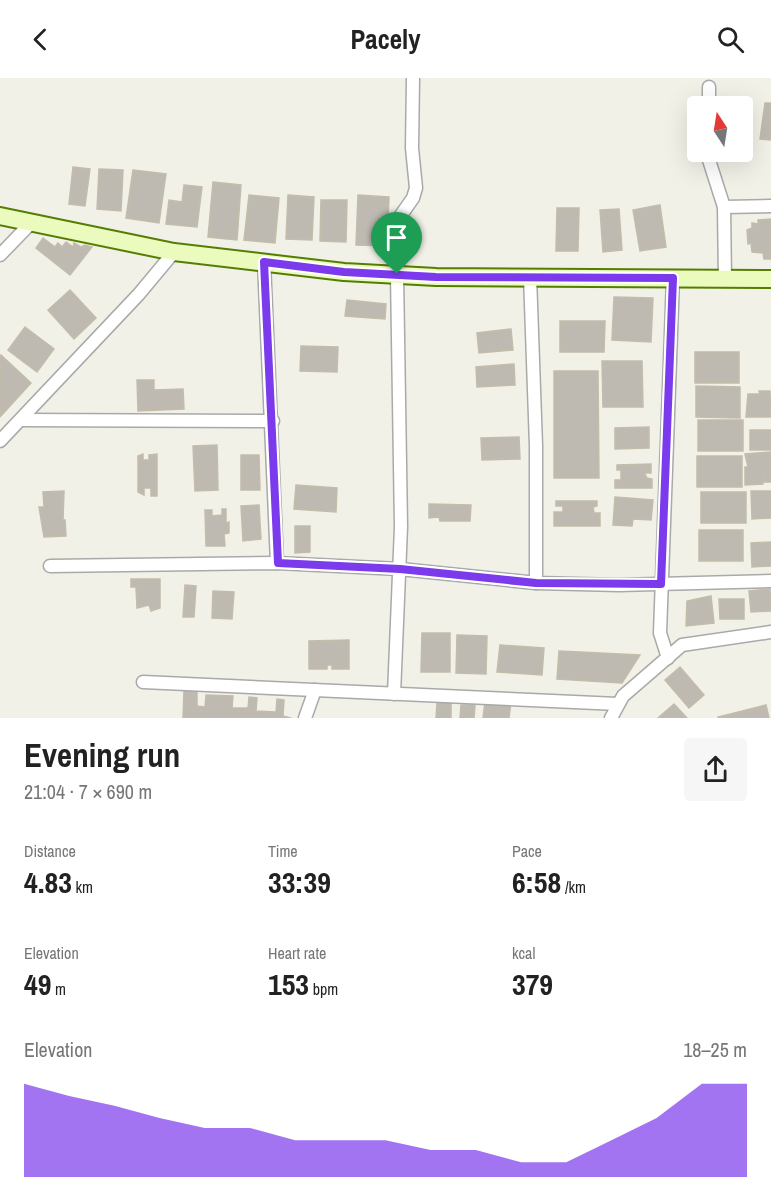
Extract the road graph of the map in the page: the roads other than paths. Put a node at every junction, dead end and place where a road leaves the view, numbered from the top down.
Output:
1 (413, 78) edge
2 (710, 87) dead end
3 (710, 96) edge
4 (712, 162) edge
5 (771, 206) edge
6 (724, 207) junction
7 (0, 216) edge
8 (31, 223) junction
9 (174, 252) junction
10 (0, 255) edge
11 (264, 262) junction
12 (397, 274) junction
13 (530, 276) junction
14 (673, 278) junction
15 (771, 279) edge
16 (725, 280) junction
17 (21, 420) junction
18 (273, 421) junction
19 (0, 441) edge
20 (278, 563) junction
21 (50, 566) dead end
22 (400, 569) junction
23 (771, 581) edge
24 (536, 583) junction
25 (661, 584) junction
26 (771, 632) edge
27 (668, 658) junction
28 (143, 682) dead end
29 (315, 690) junction
30 (394, 694) junction
31 (618, 704) junction
32 (305, 718) edge
33 (611, 718) edge

1 - 12 street
2 - 3 street
4 - 6 street
5 - 6 street
6 - 16 street
7 - 8 street
8 - 9 street
8 - 10 street
9 - 11 street
9 - 17 street
11 - 12 street
11 - 18 street
12 - 13 street
12 - 22 street
13 - 14 street
13 - 24 street
14 - 16 street
14 - 25 street
15 - 16 street
17 - 18 street
17 - 19 street
18 - 20 street
20 - 21 street
20 - 22 street
22 - 24 street
22 - 30 street
23 - 25 street
24 - 25 street
25 - 27 street
26 - 27 street
27 - 31 street
28 - 29 street
29 - 30 street
29 - 32 street
30 - 31 street
31 - 33 street

